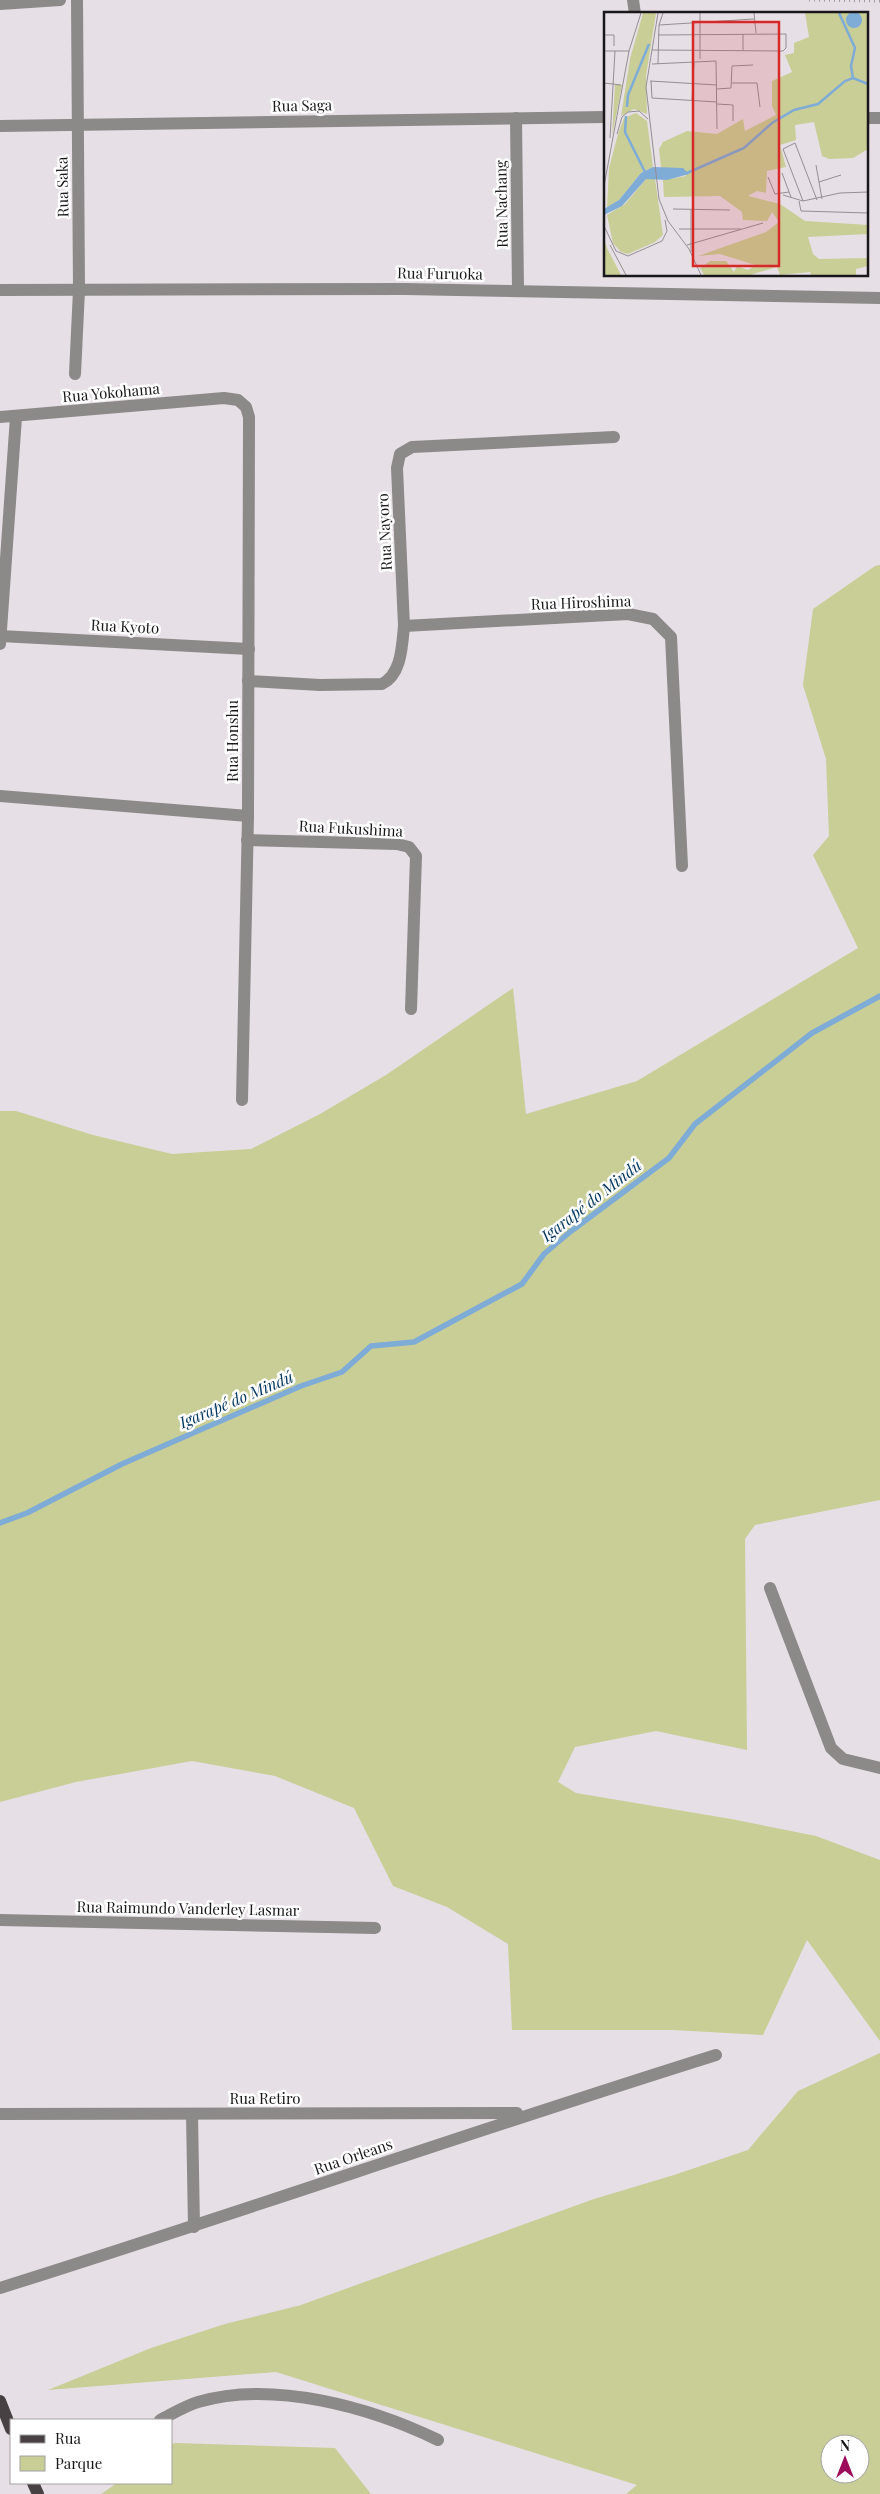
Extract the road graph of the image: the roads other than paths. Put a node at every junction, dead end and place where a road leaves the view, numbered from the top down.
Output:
1 (60, 0) edge
2 (77, 0) edge
3 (0, 4) edge
4 (604, 117) edge
5 (516, 118) junction
6 (77, 124) junction
7 (0, 126) edge
8 (0, 290) edge
9 (79, 290) junction
10 (518, 290) junction
11 (880, 298) edge
12 (74, 374) dead end
13 (224, 398) joint
14 (0, 417) edge
15 (16, 417) junction
16 (614, 437) dead end
17 (404, 626) junction
18 (0, 636) edge
19 (0, 644) edge
20 (249, 649) junction
21 (248, 681) junction
22 (0, 796) edge
23 (248, 816) junction
24 (247, 840) junction
25 (682, 866) dead end
26 (411, 1009) dead end
27 (242, 1100) dead end
28 (770, 1588) dead end
29 (880, 1768) edge
30 (0, 1920) edge
31 (375, 1928) dead end
32 (716, 2055) dead end
33 (529, 2113) junction
34 (0, 2114) edge
35 (192, 2114) junction
36 (194, 2227) junction
37 (0, 2288) edge
38 (0, 2402) edge
39 (162, 2419) edge
40 (10, 2427) edge
41 (438, 2440) dead end

1 - 3 street
2 - 6 street, Rua Saka
4 - 5 street, Rua Saga
5 - 6 street, Rua Saga
5 - 10 street, Rua Nachang
6 - 7 street, Rua Saga
6 - 9 street, Rua Saka
8 - 9 street, Rua Furuoka
9 - 10 street, Rua Furuoka
9 - 12 street, Rua Saka
10 - 11 street, Rua Furuoka
13 - 15 street, Rua Yokohama
13 - 20 street, Rua Honshu
14 - 15 street, Rua Yokohama
15 - 18 street
16 - 17 street, Rua Nayoro
17 - 21 street, Rua Nayoro
17 - 25 street, Rua Hiroshima
18 - 19 street
18 - 20 street, Rua Kyoto
20 - 21 street, Rua Honshu
21 - 23 street, Rua Honshu
22 - 23 street
23 - 24 street, Rua Honshu
24 - 26 street, Rua Fukushima
24 - 27 street, Rua Honshu
28 - 29 street
30 - 31 street, Rua Raimundo Vanderley Lasmar
32 - 33 street, Rua Orleans
33 - 35 street, Rua Retiro
33 - 36 street, Rua Orleans
34 - 35 street, Rua Retiro
35 - 36 street
36 - 37 street, Rua Orleans
38 - 40 main road
39 - 41 street

